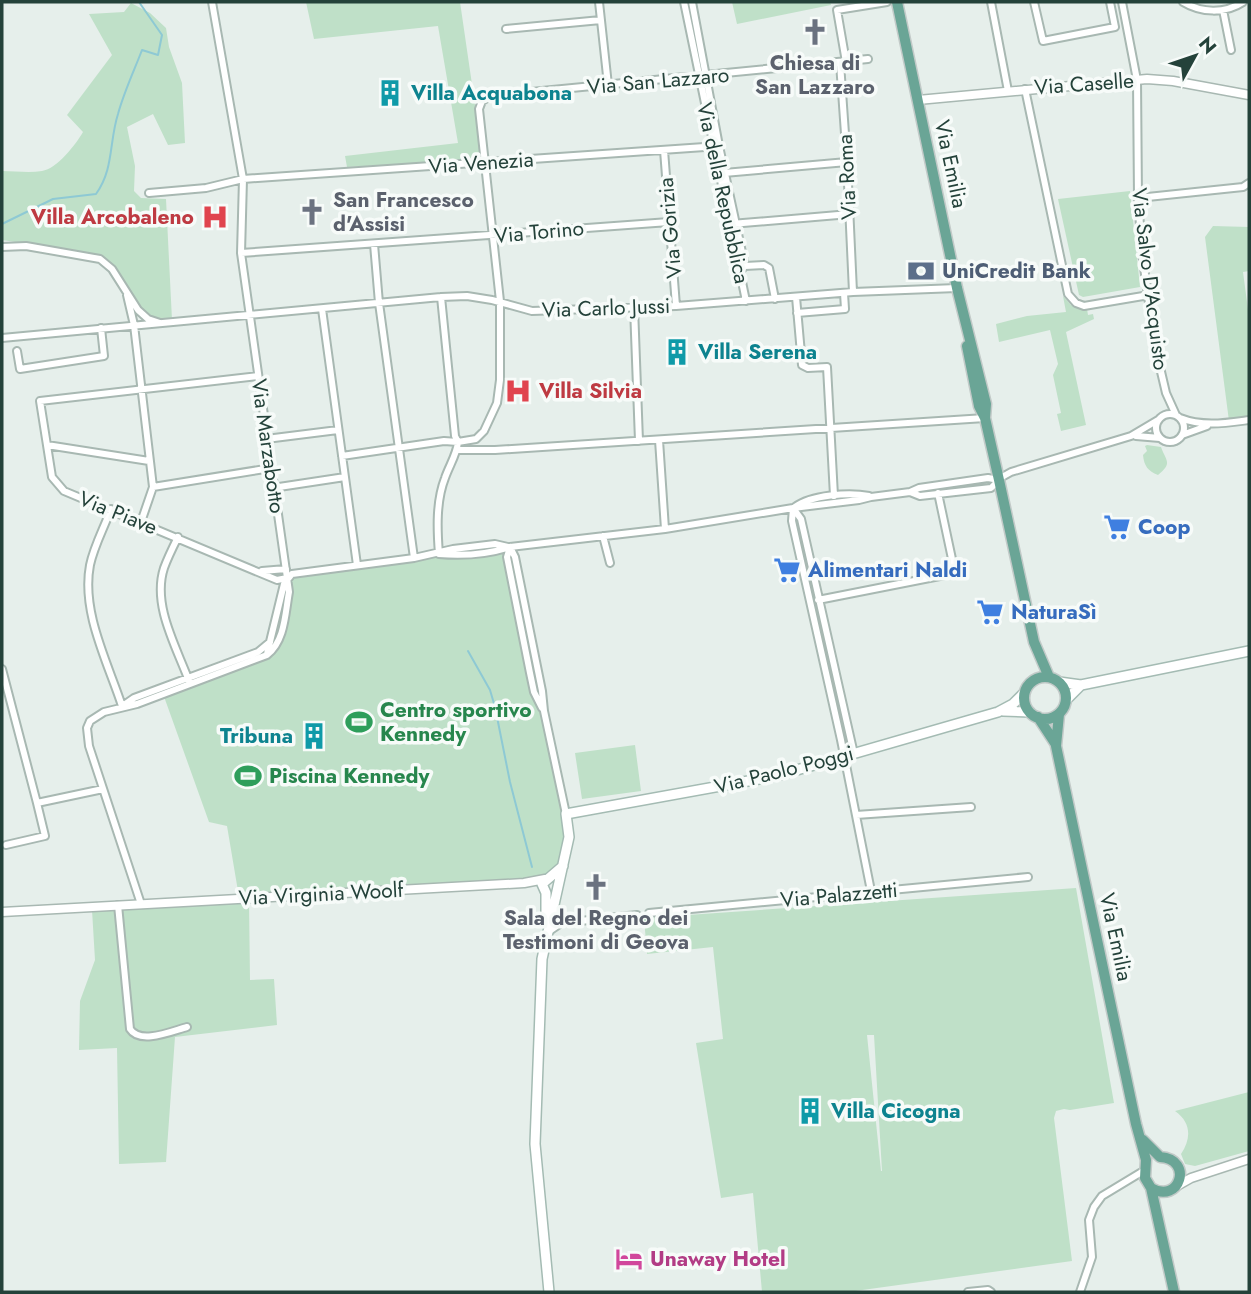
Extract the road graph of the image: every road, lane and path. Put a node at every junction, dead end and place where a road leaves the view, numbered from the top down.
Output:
1 (212, 2) edge
2 (599, 2) edge
3 (684, 2) edge
4 (692, 2) edge
5 (887, 2) edge
6 (897, 2) edge
7 (992, 2) edge
8 (1034, 2) edge
9 (1110, 2) edge
10 (1122, 2) edge
11 (1182, 2) edge
12 (1243, 2) edge
13 (1223, 10) junction
14 (601, 20) junction
15 (506, 29) dead end
16 (1231, 50) dead end
17 (868, 59) dead end
18 (843, 63) junction
19 (706, 76) junction
20 (698, 77) junction
21 (1138, 80) junction
22 (608, 85) junction
23 (1025, 89) junction
24 (1008, 90) junction
25 (1249, 95) edge
26 (918, 100) junction
27 (716, 146) junction
28 (664, 150) junction
29 (485, 162) junction
30 (847, 162) junction
31 (722, 173) junction
32 (243, 179) junction
33 (1249, 183) edge
34 (149, 193) dead end
35 (1138, 198) junction
36 (850, 215) junction
37 (668, 222) junction
38 (732, 224) junction
39 (493, 235) junction
40 (374, 244) junction
41 (2, 247) edge
42 (241, 253) junction
43 (742, 269) junction
44 (957, 288) junction
45 (853, 292) junction
46 (844, 293) junction
47 (127, 295) junction
48 (1149, 295) junction
49 (441, 297) junction
50 (796, 297) junction
51 (775, 299) junction
52 (500, 301) junction
53 (746, 302) junction
54 (379, 303) junction
55 (676, 306) junction
56 (634, 307) junction
57 (322, 309) junction
58 (797, 313) junction
59 (249, 315) junction
60 (162, 324) junction
61 (134, 326) junction
62 (101, 328) junction
63 (2, 336) edge
64 (17, 351) dead end
65 (258, 376) junction
66 (141, 390) junction
67 (1166, 393) junction
68 (1178, 417) junction
69 (985, 418) junction
70 (1159, 419) junction
71 (1249, 421) edge
72 (1212, 424) junction
73 (831, 429) junction
74 (338, 430) junction
75 (1182, 435) junction
76 (1131, 436) junction
77 (274, 438) dead end
78 (476, 439) junction
79 (1161, 439) junction
80 (659, 440) junction
81 (639, 441) junction
82 (47, 445) junction
83 (458, 446) junction
84 (400, 447) junction
85 (495, 450) junction
86 (342, 456) junction
87 (149, 461) junction
88 (271, 468) junction
89 (345, 477) junction
90 (999, 480) junction
91 (153, 487) junction
92 (279, 487) dead end
93 (910, 492) junction
94 (938, 493) junction
95 (834, 496) junction
96 (871, 496) junction
97 (793, 508) junction
98 (111, 509) junction
99 (141, 522) junction
100 (665, 529) junction
101 (603, 536) junction
102 (178, 537) junction
103 (510, 547) junction
104 (439, 554) junction
105 (414, 558) junction
106 (610, 563) dead end
107 (357, 565) junction
108 (286, 569) junction
109 (260, 571) junction
110 (287, 578) junction
111 (818, 600) junction
112 (272, 639) junction
113 (1034, 642) junction
114 (1249, 651) edge
115 (267, 655) junction
116 (2, 669) edge
117 (1054, 680) junction
118 (189, 681) junction
119 (1033, 681) junction
120 (1081, 685) junction
121 (1025, 692) junction
122 (1066, 699) junction
123 (122, 706) junction
124 (998, 712) junction
125 (1059, 714) junction
126 (1034, 715) junction
127 (1056, 746) junction
128 (849, 755) junction
129 (103, 789) junction
130 (37, 803) junction
131 (971, 807) dead end
132 (566, 814) junction
133 (856, 815) junction
134 (6, 845) dead end
135 (564, 864) junction
136 (1028, 877) dead end
137 (546, 885) junction
138 (557, 889) junction
139 (871, 891) junction
140 (141, 904) junction
141 (118, 905) junction
142 (2, 912) edge
143 (649, 913) dead end
144 (551, 914) junction
145 (637, 915) dead end
146 (561, 923) junction
147 (546, 933) junction
148 (187, 1027) dead end
149 (1140, 1136) junction
150 (1160, 1157) junction
151 (1249, 1159) edge
152 (1146, 1169) junction
153 (1179, 1170) junction
154 (1212, 1171) junction
155 (1119, 1185) junction
156 (1150, 1187) junction
157 (1175, 1187) junction
158 (1165, 1192) junction
159 (1159, 1220) junction
160 (549, 1292) edge
161 (968, 1292) edge
162 (991, 1292) edge
163 (1080, 1292) edge
164 (1174, 1292) edge

1 - 32 street
2 - 14 street
3 - 20 street, Via della Repubblica
4 - 19 street, Via della Repubblica
5 - 18 street, Via Roma
6 - 26 main road, Via Emilia
7 - 24 street
8 - 9 street
10 - 21 street, Via Salvo D'Acquisto
11 - 13 street
12 - 13 street
13 - 16 street
14 - 15 street
14 - 22 street
17 - 18 street, Via San Lazzaro
18 - 19 street, Via San Lazzaro
18 - 30 street, Via Roma
19 - 20 street, Via San Lazzaro
19 - 27 street, Via della Repubblica
20 - 22 street, Via San Lazzaro
20 - 27 street, Via della Repubblica
21 - 23 street, Via Caselle
21 - 25 street, Via Caselle
21 - 35 street, Via Salvo D'Acquisto
22 - 29 street, Via San Lazzaro
23 - 24 street, Via Caselle
23 - 48 street
24 - 26 street, Via Caselle
26 - 44 main road, Via Emilia
27 - 28 street, Via Venezia
27 - 31 street, Via della Repubblica
28 - 29 street, Via Venezia
28 - 37 street, Via Gorizia
29 - 32 street, Via Venezia
29 - 39 street
30 - 31 street
30 - 36 street, Via Roma
31 - 38 street, Via della Repubblica
32 - 34 street, Via Venezia
32 - 42 street, Via Marzabotto
33 - 35 street
35 - 48 street, Via Salvo D'Acquisto
36 - 38 street
36 - 45 street, Via Roma
37 - 39 street, Via Torino
37 - 55 street, Via Gorizia
38 - 43 street, Via della Repubblica
39 - 40 street, Via Torino
39 - 52 street
40 - 42 street, Via Torino
40 - 54 street
41 - 47 street
42 - 59 street, Via Marzabotto
43 - 51 street
43 - 53 street, Via della Repubblica
44 - 45 street, Via Carlo Jussi
44 - 69 main road, Via Emilia
45 - 46 street, Via Carlo Jussi
46 - 50 street, Via Carlo Jussi
46 - 58 street
47 - 60 street
47 - 61 street
48 - 67 street, Via Salvo D'Acquisto
49 - 52 street, Via Carlo Jussi
49 - 54 street, Via Carlo Jussi
49 - 83 street
50 - 51 street, Via Carlo Jussi
50 - 58 street
51 - 53 street, Via Carlo Jussi
52 - 56 street, Via Carlo Jussi
52 - 78 street
53 - 55 street, Via Carlo Jussi
54 - 57 street, Via Carlo Jussi
54 - 84 street
55 - 56 street, Via Carlo Jussi
56 - 81 street
57 - 59 street, Via Carlo Jussi
57 - 74 street
58 - 73 street
59 - 60 street, Via Carlo Jussi
59 - 65 street, Via Marzabotto
60 - 61 street, Via Carlo Jussi
61 - 62 street, Via Carlo Jussi
61 - 66 street
62 - 63 street, Via Carlo Jussi
62 - 64 street
65 - 66 street
65 - 88 street, Via Marzabotto
66 - 82 street, Via Piave
66 - 87 street
67 - 68 street, Via Salvo D'Acquisto
67 - 70 street
68 - 70 street
68 - 72 street
68 - 75 street
69 - 73 street
69 - 90 main road, Via Emilia
70 - 76 street
70 - 79 street
71 - 72 street
72 - 75 street
73 - 80 street
73 - 95 street
74 - 77 street
74 - 86 street
75 - 79 street
76 - 79 street
76 - 90 street
78 - 83 street
78 - 85 street
80 - 81 street
80 - 100 street
81 - 85 street
82 - 87 street
82 - 98 street, Via Piave
83 - 84 street
83 - 85 street
83 - 104 street
84 - 86 street
84 - 105 street
86 - 89 street
87 - 91 street
88 - 91 street
88 - 108 street, Via Marzabotto
89 - 92 street
89 - 107 street
90 - 93 street
90 - 94 street
90 - 113 main road, Via Emilia
91 - 99 street
93 - 94 street
93 - 96 street
94 - 111 street
95 - 96 street
95 - 97 street
96 - 97 street
97 - 100 street
97 - 111 street
97 - 128 street
98 - 99 street, Via Piave
98 - 123 street
99 - 102 street, Via Piave
100 - 101 street
101 - 103 street
101 - 106 street
102 - 109 street, Via Piave
102 - 118 street
103 - 104 street
103 - 132 street
104 - 105 street
105 - 107 street
107 - 110 street
108 - 109 street, Via Piave
108 - 110 street, Via Marzabotto
109 - 110 street, Via Piave
110 - 112 street
110 - 115 street
111 - 128 street
112 - 115 street
112 - 118 street
113 - 117 main road, Via Emilia
113 - 119 main road, Via Emilia
114 - 120 main road
115 - 118 street
116 - 130 street
117 - 119 main road
117 - 120 main road
117 - 122 main road
118 - 123 street
119 - 121 main road
120 - 122 main road
121 - 124 main road, Via Paolo Poggi
121 - 126 main road
122 - 125 main road
123 - 129 street
124 - 126 main road, Via Paolo Poggi
124 - 128 main road, Via Paolo Poggi
125 - 126 main road
125 - 127 main road, Via Emilia
126 - 127 main road, Via Emilia
127 - 149 main road, Via Emilia
128 - 132 main road, Via Paolo Poggi
128 - 133 street
129 - 130 street
129 - 140 street
130 - 134 street
131 - 133 street
132 - 135 main road
133 - 139 street
135 - 137 main road
135 - 138 main road
136 - 139 street, Via Palazzetti
137 - 138 main road
137 - 138 main road
137 - 140 street, Via Virginia Woolf
137 - 147 main road
138 - 144 main road
139 - 143 street, Via Palazzetti
140 - 141 street, Via Virginia Woolf
141 - 142 street, Via Virginia Woolf
141 - 148 street
144 - 146 street
144 - 147 main road
145 - 146 street
146 - 147 street
147 - 160 main road
149 - 150 main road
149 - 152 main road, Via Emilia
150 - 152 main road
150 - 153 main road
151 - 154 street
152 - 155 street
152 - 156 main road, Via Emilia
153 - 154 street
153 - 157 main road
154 - 157 street
155 - 156 street
155 - 163 street
156 - 158 main road
156 - 159 main road, Via Emilia
157 - 158 main road
158 - 159 main road, Via Emilia
159 - 164 main road, Via Emilia
161 - 162 street

